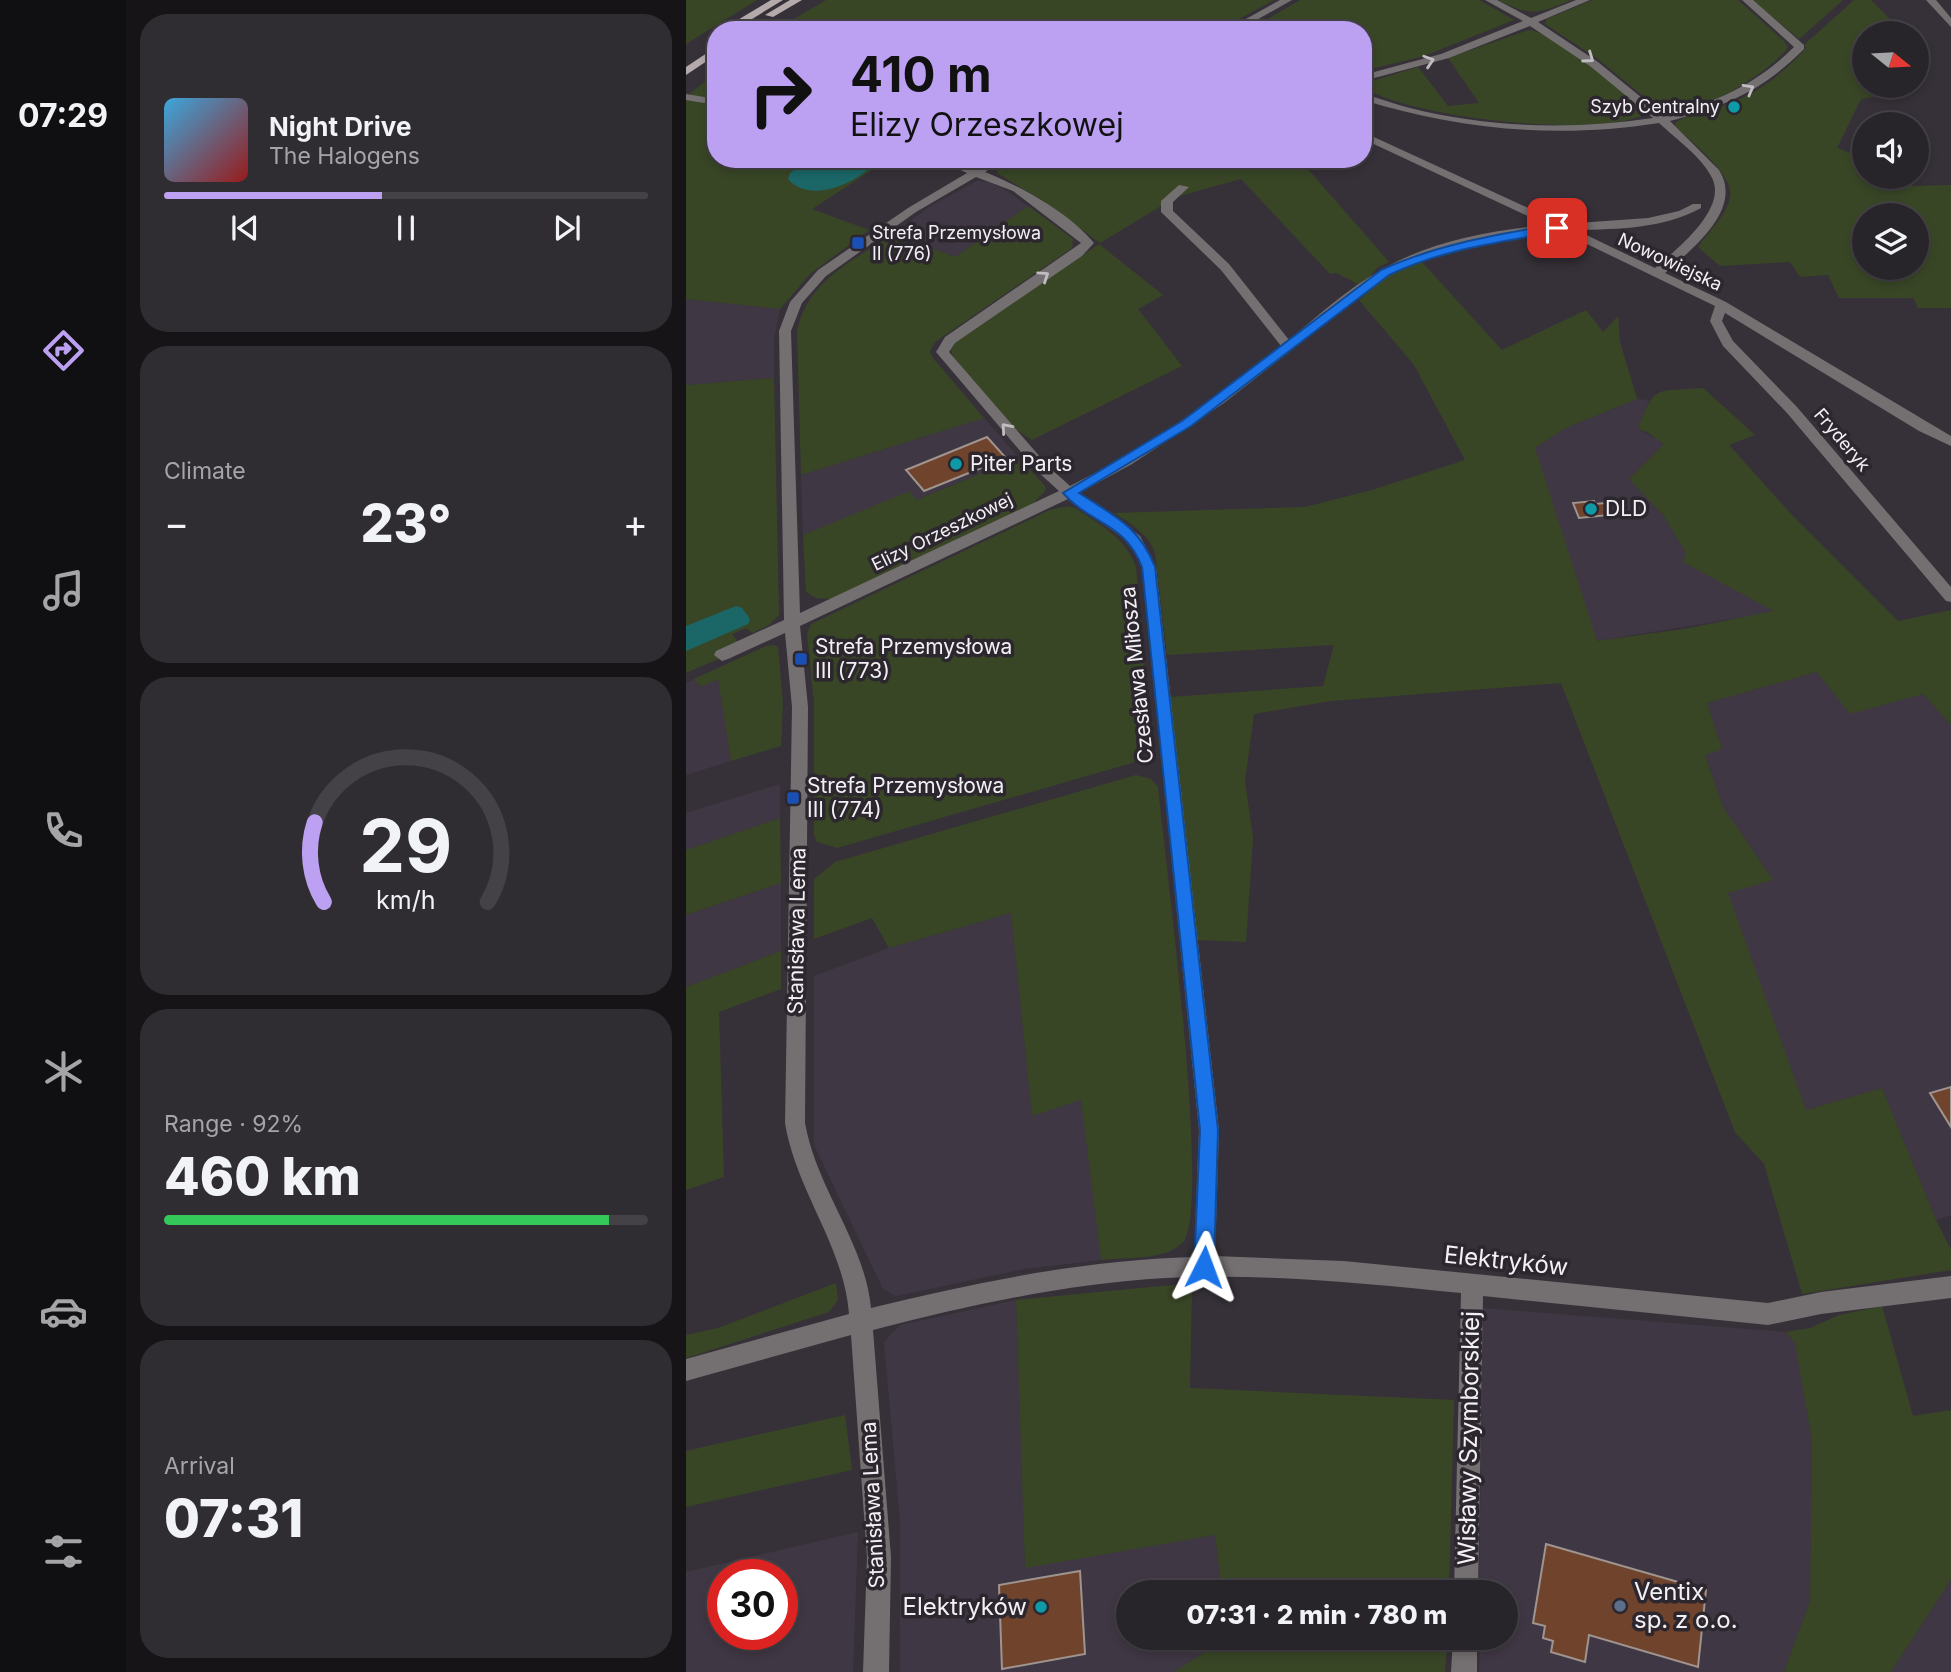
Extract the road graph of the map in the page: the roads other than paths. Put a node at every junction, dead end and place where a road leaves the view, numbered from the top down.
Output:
1 (778, 0) edge
2 (797, 0) edge
3 (1287, 0) edge
4 (1490, 0) edge
5 (1585, 0) edge
6 (1747, 0) edge
7 (1931, 0) edge
8 (742, 21) edge
9 (761, 21) edge
10 (1248, 21) edge
11 (1531, 22) junction
12 (1951, 24) edge
13 (707, 42) edge
14 (692, 53) dead end
15 (707, 57) edge
16 (686, 72) edge
17 (1372, 76) edge
18 (686, 97) edge
19 (707, 100) edge
20 (1372, 100) edge
21 (1662, 119) junction
22 (1372, 139) edge
23 (966, 168) edge
24 (984, 168) edge
25 (977, 172) junction
26 (1183, 187) dead end
27 (1697, 206) dead end
28 (1557, 228) junction
29 (1655, 275) junction
30 (1722, 305) junction
31 (1289, 347) junction
32 (1951, 442) edge
33 (1069, 493) junction
34 (1951, 597) edge
35 (792, 622) junction
36 (722, 655) dead end
37 (1204, 1267) junction
38 (1472, 1283) junction
39 (1951, 1287) edge
40 (862, 1321) junction
41 (686, 1370) edge
42 (1466, 1580) edge
43 (1465, 1650) edge
44 (876, 1672) edge
45 (1464, 1672) edge

1 - 8 main road
2 - 9 main road
3 - 10 street
4 - 11 street
5 - 11 street
21 -> 6 street
7 - 12 street
17 -> 11 street
11 -> 21 street
13 - 14 main road
15 - 16 main road
18 - 19 street
20 - 21 street
21 - 29 street
22 - 28 street, Nowowiejska
23 - 25 street, Czesława Miłosza
24 - 25 street, Stanisława Lema
33 -> 25 street, Czesława Miłosza
25 - 35 street, Stanisława Lema
26 - 31 street
27 - 28 street, Elizy Orzeszkowej
28 - 29 street, Nowowiejska
28 - 31 street, Elizy Orzeszkowej
29 - 30 street, Nowowiejska
30 - 32 street, Nowowiejska
30 - 34 street, Fryderyk
31 - 33 street, Elizy Orzeszkowej
33 - 35 street, Elizy Orzeszkowej
33 - 37 street, Czesława Miłosza
35 - 36 street, Elizy Orzeszkowej
35 - 40 street, Stanisława Lema
37 - 38 street, Elektryków
37 - 40 street, Elektryków
38 - 39 street, Elektryków
38 - 42 street, Wisławy Szymborskiej
40 - 41 street, Elektryków
40 - 44 street, Stanisława Lema
43 - 45 street

